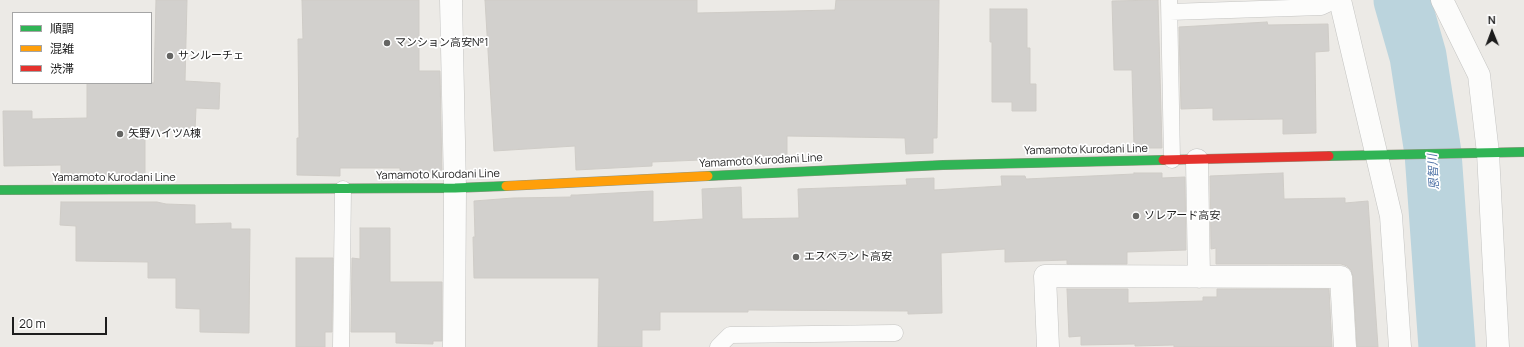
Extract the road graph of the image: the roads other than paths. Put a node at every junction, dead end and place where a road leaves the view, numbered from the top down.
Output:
1 (451, 0) edge
2 (1336, 0) edge
3 (1340, 0) edge
4 (1442, 0) edge
5 (1170, 6) edge
6 (1524, 152) edge
7 (1482, 153) junction
8 (1387, 156) junction
9 (1172, 160) junction
10 (1197, 160) junction
11 (455, 188) junction
12 (342, 189) junction
13 (0, 190) edge
14 (1199, 277) junction
15 (895, 333) dead end
16 (341, 347) edge
17 (454, 347) edge
18 (718, 347) edge
19 (1048, 347) edge
20 (1345, 347) edge
21 (1400, 347) edge
22 (1498, 347) edge

1 - 11 street
2 - 5 lane
3 - 8 street
4 - 7 street
5 - 9 lane
6 - 7 main road, Yamamoto Kurodani Line
7 - 8 main road, Yamamoto Kurodani Line
7 - 22 street
8 - 10 main road, Yamamoto Kurodani Line
8 - 21 street
9 - 10 main road, Yamamoto Kurodani Line
9 - 11 main road, Yamamoto Kurodani Line
10 - 14 street
11 - 12 main road, Yamamoto Kurodani Line
11 - 17 street
12 - 13 main road, Yamamoto Kurodani Line
12 - 16 lane
14 - 19 street
14 - 20 street
15 - 18 lane

